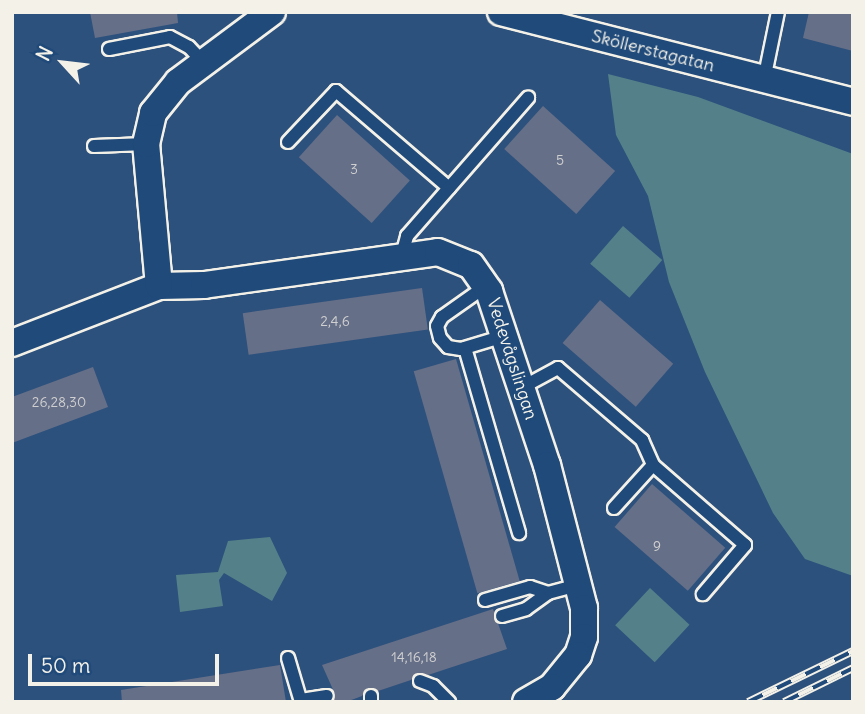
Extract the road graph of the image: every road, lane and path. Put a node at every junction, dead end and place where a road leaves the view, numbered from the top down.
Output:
1 (272, 12) edge
2 (501, 12) edge
3 (778, 12) edge
4 (109, 49) dead end
5 (203, 62) junction
6 (764, 80) junction
7 (528, 98) dead end
8 (853, 103) edge
9 (288, 142) dead end
10 (146, 144) junction
11 (94, 146) dead end
12 (449, 188) junction
13 (402, 255) junction
14 (159, 286) junction
15 (486, 286) junction
16 (504, 336) junction
17 (12, 343) edge
18 (465, 348) junction
19 (521, 388) junction
20 (653, 465) junction
21 (614, 508) dead end
22 (519, 533) dead end
23 (578, 585) junction
24 (548, 593) junction
25 (703, 594) dead end
26 (485, 600) dead end
27 (502, 617) dead end
28 (288, 658) dead end
29 (420, 681) dead end
30 (327, 696) dead end
31 (301, 701) edge
32 (449, 702) edge
33 (526, 702) edge

1 - 5 street
2 - 6 street, Sköllerstagatan
3 - 6 lane
4 - 5 lane
5 - 10 street
6 - 8 street, Sköllerstagatan
7 - 12 lane
9 - 12 lane
10 - 11 lane
10 - 14 street
12 - 13 lane
13 - 14 street, Vedevågslingan
13 - 15 street, Vedevågslingan
14 - 17 street, Vedevågslingan
15 - 16 street, Vedevågslingan
15 - 18 lane
16 - 18 lane
16 - 19 street, Vedevågslingan
18 - 22 lane
19 - 20 lane
19 - 23 street, Vedevågslingan
20 - 21 lane
20 - 25 lane
23 - 24 lane
23 - 33 street, Vedevågslingan
24 - 26 lane
24 - 27 lane
28 - 31 lane
29 - 32 lane
30 - 31 lane

